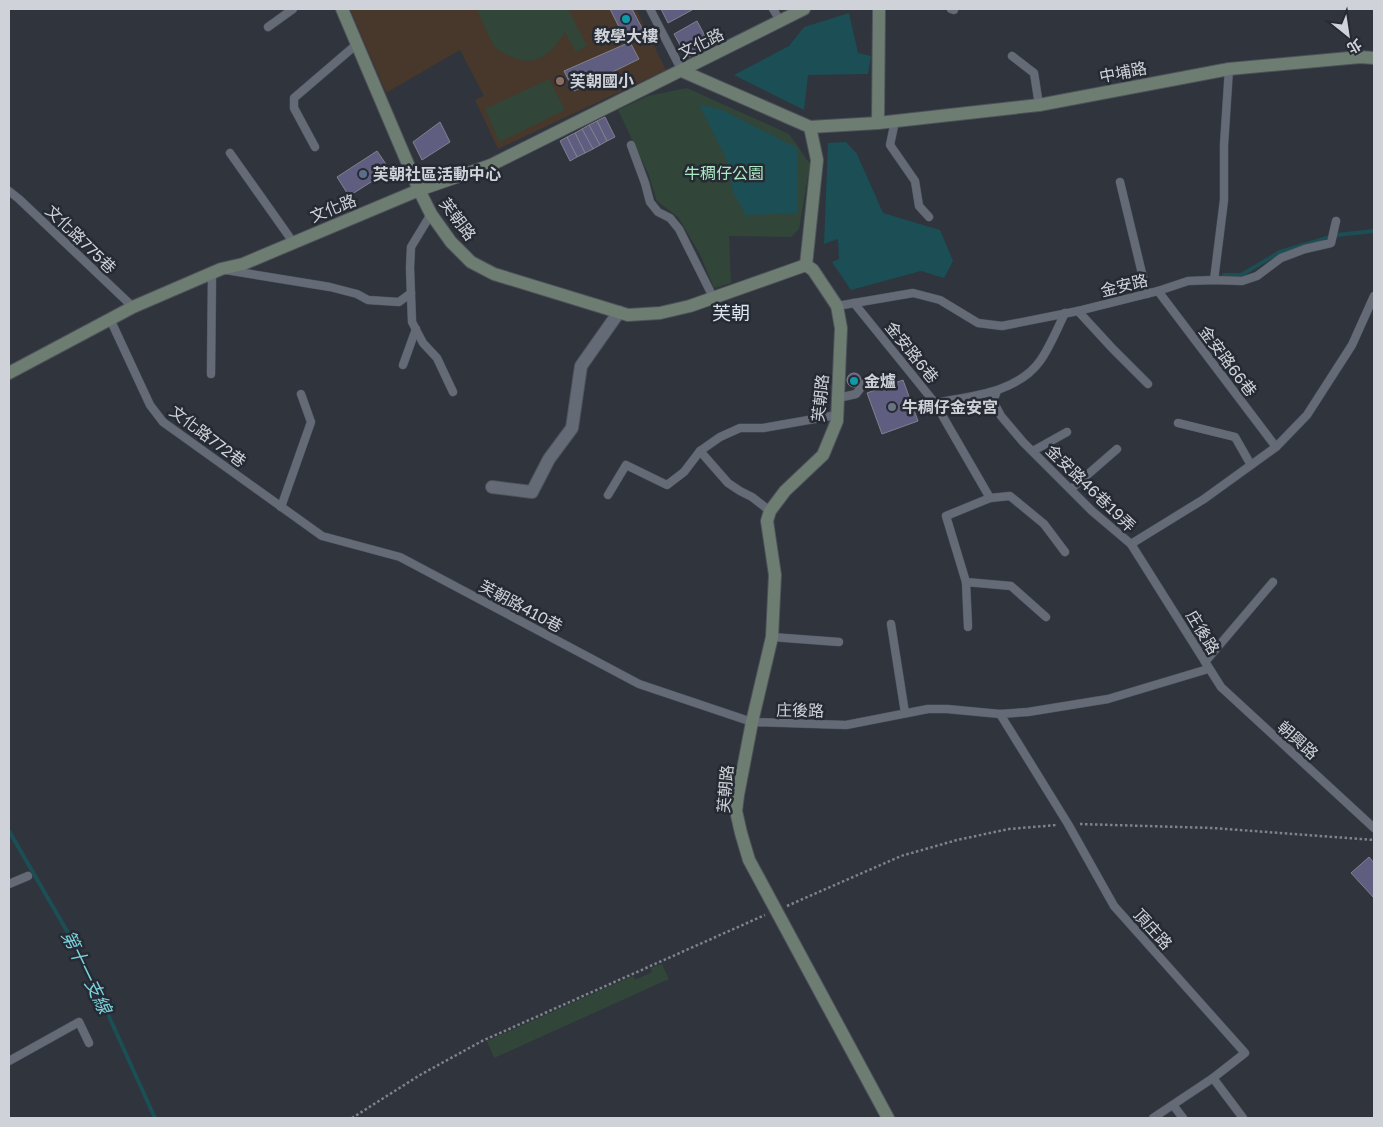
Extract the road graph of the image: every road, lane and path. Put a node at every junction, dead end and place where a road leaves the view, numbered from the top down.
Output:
1 (293, 9) edge
2 (342, 9) edge
3 (650, 9) edge
4 (773, 9) edge
5 (804, 9) edge
6 (879, 9) edge
7 (781, 22) junction
8 (268, 27) dead end
9 (357, 44) junction
10 (1012, 56) dead end
11 (1374, 58) edge
12 (1229, 69) junction
13 (682, 70) junction
14 (1039, 105) junction
15 (895, 121) junction
16 (878, 123) junction
17 (810, 127) junction
18 (631, 145) dead end
19 (315, 147) dead end
20 (230, 153) dead end
21 (1120, 182) dead end
22 (419, 190) junction
23 (9, 192) edge
24 (431, 214) junction
25 (929, 217) dead end
26 (1336, 221) dead end
27 (293, 242) junction
28 (806, 265) junction
29 (216, 271) junction
30 (1214, 280) junction
31 (1158, 291) junction
32 (411, 292) junction
33 (1147, 294) junction
34 (1374, 296) edge
35 (713, 297) junction
36 (854, 303) junction
37 (837, 306) junction
38 (133, 307) junction
39 (1078, 311) junction
40 (619, 312) junction
41 (1065, 313) junction
42 (110, 319) junction
43 (416, 329) junction
44 (403, 365) dead end
45 (9, 372) edge
46 (211, 374) dead end
47 (865, 382) dead end
48 (1148, 384) dead end
49 (997, 390) junction
50 (453, 392) dead end
51 (301, 394) dead end
52 (838, 398) junction
53 (935, 403) junction
54 (837, 415) junction
55 (1178, 423) dead end
56 (1067, 432) dead end
57 (1276, 448) junction
58 (1117, 449) dead end
59 (700, 451) junction
60 (1033, 451) junction
61 (1251, 466) junction
62 (492, 487) dead end
63 (1071, 489) junction
64 (608, 494) dead end
65 (990, 498) junction
66 (281, 507) junction
67 (770, 511) junction
68 (1131, 544) junction
69 (1065, 552) dead end
70 (966, 582) junction
71 (1273, 582) dead end
72 (1046, 617) dead end
73 (891, 624) dead end
74 (968, 627) dead end
75 (772, 637) junction
76 (839, 642) dead end
77 (1207, 665) junction
78 (905, 713) junction
79 (1000, 714) junction
80 (752, 722) junction
81 (1068, 824) junction
82 (1374, 828) edge
83 (1374, 840) edge
84 (28, 876) dead end
85 (9, 884) edge
86 (776, 911) junction
87 (89, 1043) dead end
88 (9, 1060) edge
89 (1213, 1078) junction
90 (1173, 1105) junction
91 (352, 1118) edge
92 (888, 1118) edge
93 (1153, 1118) edge
94 (1183, 1118) edge
95 (1244, 1118) edge

1 - 8 lane
2 - 9 street, 芙朝路
3 - 13 lane
4 - 7 lane
5 - 7 street, 文化路
6 - 16 street
7 - 13 street, 文化路
9 - 19 lane
9 - 22 street, 芙朝路
10 - 14 lane
11 - 12 street, 中埔路
12 - 14 street, 中埔路
12 - 30 lane
13 - 17 street
13 - 22 street, 文化路
14 - 15 street, 中埔路
15 - 16 street, 中埔路
15 - 25 lane
16 - 17 street, 中埔路
17 - 28 street
18 - 35 lane
20 - 27 lane
21 - 33 lane
22 - 24 street, 芙朝路
22 - 27 street, 文化路
23 - 38 lane, 文化路775巷
24 - 32 lane
24 - 40 street, 芙朝路
26 - 30 lane, 金安路
27 - 29 street, 文化路
28 - 35 street, 芙朝路
28 - 37 street, 芙朝路
29 - 32 lane
29 - 38 street, 文化路
29 - 46 lane
30 - 31 lane, 金安路
31 - 33 lane, 金安路
31 - 57 lane, 金安路66巷
32 - 43 lane
33 - 39 lane, 金安路
34 - 57 lane
35 - 40 street, 芙朝路
36 - 37 lane, 金安路
36 - 41 lane, 金安路
36 - 53 lane, 金安路6巷
37 - 52 street, 芙朝路
38 - 42 street, 文化路
39 - 41 lane, 金安路
39 - 48 lane
40 - 62 street
41 - 49 lane
42 - 45 street, 文化路
42 - 66 lane, 文化路772巷
43 - 44 lane
43 - 50 lane
47 - 52 lane
49 - 53 lane
49 - 60 lane, 金安路46巷19弄
51 - 66 lane
52 - 54 street, 芙朝路
53 - 65 lane, 金安路6巷
54 - 59 lane
54 - 67 street, 芙朝路
55 - 61 lane
56 - 60 lane, 金安路46巷19弄
57 - 61 lane
58 - 63 lane
59 - 64 lane
59 - 67 lane
60 - 63 lane, 金安路46巷19弄
61 - 68 lane
63 - 68 lane, 金安路46巷19弄
65 - 69 lane
65 - 70 lane
66 - 80 lane, 芙朝路410巷
67 - 75 street, 芙朝路
68 - 77 lane, 庄後路
70 - 72 lane
70 - 74 lane
71 - 77 lane
73 - 78 lane
75 - 76 lane
75 - 80 street, 芙朝路
77 - 79 lane, 庄後路
77 - 82 lane, 朝興路
78 - 79 lane, 庄後路
78 - 80 lane, 庄後路
79 - 81 lane, 頂庄路
80 - 86 street, 芙朝路
81 - 83 path
81 - 86 path
81 - 89 lane, 頂庄路
84 - 85 lane
86 - 91 path
86 - 92 street, 芙朝路
87 - 88 lane
89 - 90 lane, 頂庄路
89 - 95 lane
90 - 93 lane, 頂庄路
90 - 94 lane

